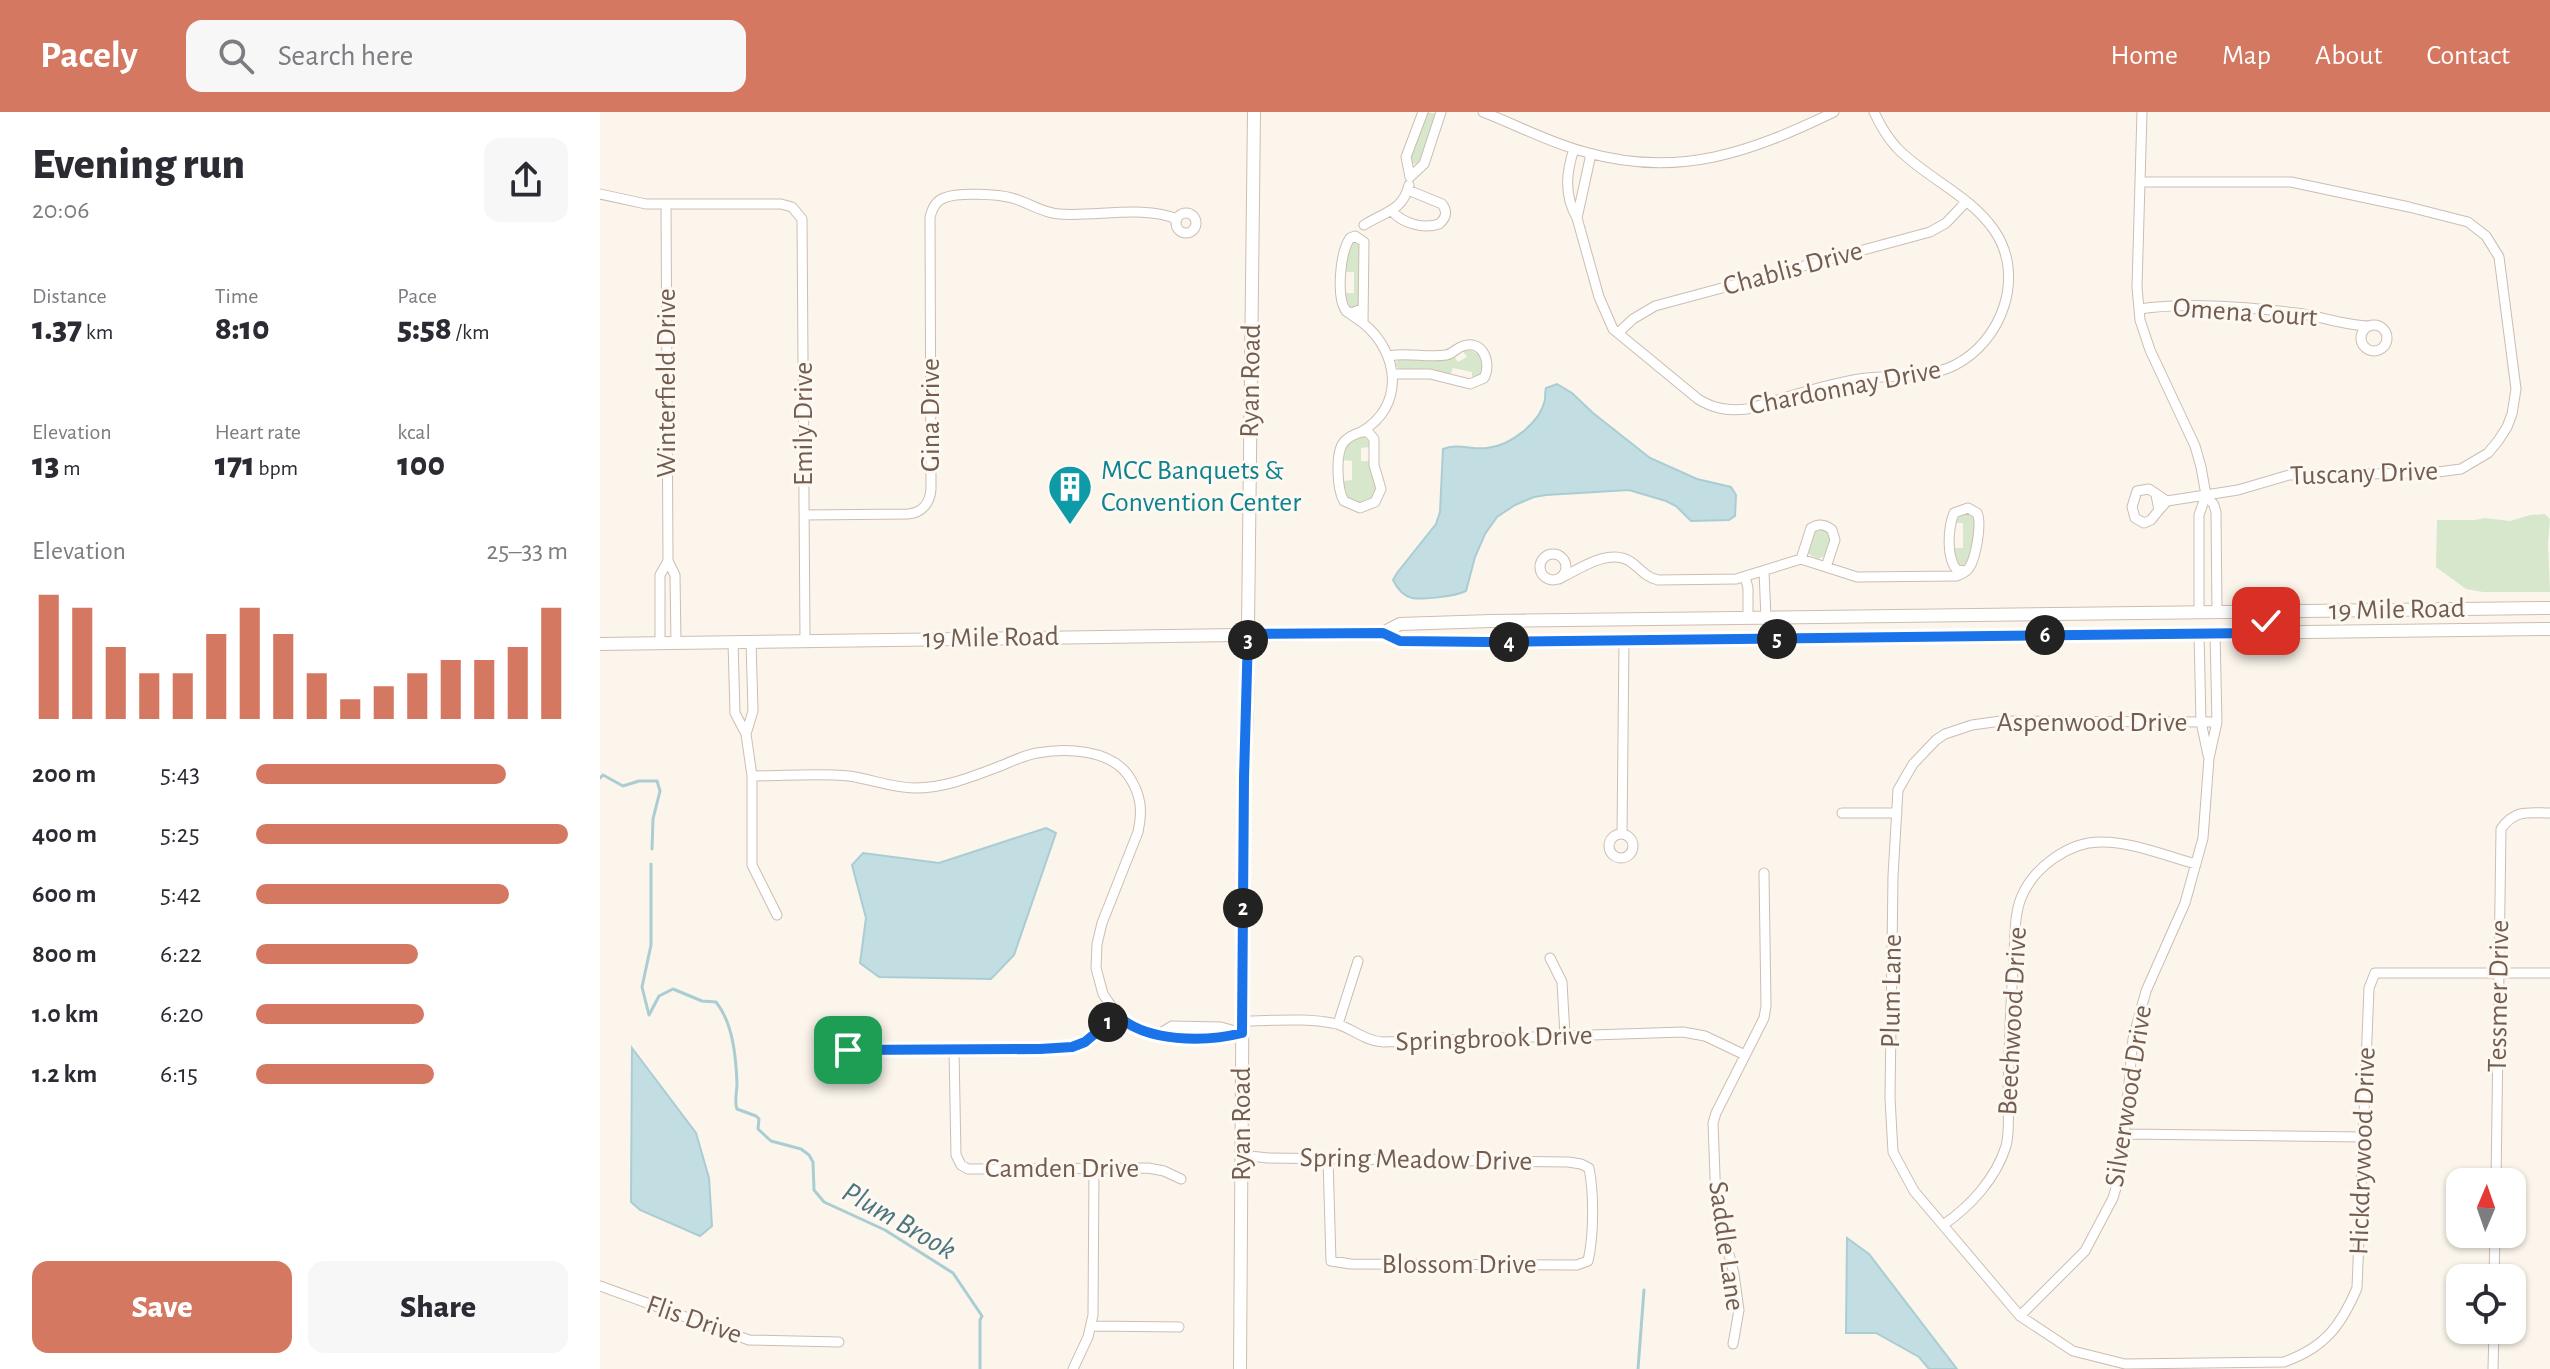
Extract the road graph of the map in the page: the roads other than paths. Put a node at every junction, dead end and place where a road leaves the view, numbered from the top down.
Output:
1 (1254, 112) edge
2 (1423, 112) edge
3 (1441, 112) edge
4 (1483, 112) edge
5 (1834, 112) edge
6 (1874, 112) edge
7 (2142, 112) edge
8 (1574, 149) junction
9 (1591, 154) junction
10 (1410, 177) junction
11 (2140, 182) junction
12 (1408, 190) junction
13 (600, 194) edge
14 (1966, 202) junction
15 (666, 205) junction
16 (1392, 211) junction
17 (1577, 218) junction
18 (1177, 219) dead end
19 (1364, 225) junction
20 (1350, 238) junction
21 (1364, 242) junction
22 (1363, 308) junction
23 (2139, 309) junction
24 (1346, 311) junction
25 (1363, 323) junction
26 (2351, 325) junction
27 (2370, 326) junction
28 (1618, 333) junction
29 (2361, 339) junction
30 (1389, 356) junction
31 (1393, 374) junction
32 (1374, 422) junction
33 (1361, 432) junction
34 (1374, 439) junction
35 (2156, 495) junction
36 (2206, 495) junction
37 (2167, 501) junction
38 (2159, 510) junction
39 (804, 515) junction
40 (1801, 559) junction
41 (668, 561) junction
42 (1951, 562) junction
43 (1566, 565) junction
44 (1826, 567) junction
45 (1579, 569) junction
46 (1764, 571) junction
47 (1966, 571) junction
48 (1951, 576) junction
49 (1745, 577) junction
50 (1559, 579) junction
51 (2550, 608) edge
52 (2217, 612) junction
53 (2263, 612) junction
54 (2199, 613) junction
55 (2095, 614) junction
56 (1748, 618) junction
57 (1769, 618) junction
58 (1594, 620) junction
59 (1430, 623) junction
60 (2550, 629) edge
61 (1383, 633) junction
62 (2199, 633) junction
63 (2215, 633) junction
64 (2255, 633) junction
65 (1248, 634) junction
66 (2089, 635) junction
67 (1764, 639) junction
68 (805, 640) junction
69 (1624, 640) junction
70 (751, 641) junction
71 (1425, 641) junction
72 (1584, 641) junction
73 (733, 642) junction
74 (660, 643) junction
75 (676, 643) junction
76 (600, 644) edge
77 (2201, 722) junction
78 (2217, 722) junction
79 (746, 734) junction
80 (1925, 749) joint
81 (2209, 758) junction
82 (752, 776) junction
83 (1842, 813) dead end
84 (1897, 813) junction
85 (2550, 813) edge
86 (1622, 834) dead end
87 (2196, 864) junction
88 (1764, 873) dead end
89 (777, 915) dead end
90 (1550, 958) dead end
91 (1358, 961) dead end
92 (2500, 973) junction
93 (2550, 973) edge
94 (1117, 1015) junction
95 (1338, 1024) junction
96 (1242, 1027) junction
97 (1565, 1036) junction
98 (826, 1043) dead end
99 (954, 1050) junction
100 (1745, 1055) junction
101 (2126, 1134) junction
102 (2364, 1137) junction
103 (1241, 1155) junction
104 (1328, 1159) junction
105 (2496, 1168) edge
106 (1094, 1169) junction
107 (1181, 1179) dead end
108 (1943, 1225) junction
109 (1588, 1261) joint
110 (600, 1286) edge
111 (2020, 1316) junction
112 (1091, 1326) junction
113 (2337, 1326) joint
114 (1179, 1327) dead end
115 (839, 1342) dead end
116 (1733, 1344) dead end
117 (2494, 1344) edge
118 (1073, 1369) edge
119 (1240, 1369) edge
120 (2493, 1369) edge

1 - 65 main road, Ryan Road
2 - 10 street
3 - 10 street
4 - 8 street
5 - 9 street
6 - 14 street
7 - 11 street
8 - 9 street
8 - 17 street, Chardonnay Drive
9 - 17 street, Chardonnay Drive
10 - 12 street
11 - 23 street
11 - 36 street, Tuscany Drive
12 - 16 street
12 - 16 street
13 - 15 street
14 - 28 street, Chablis Drive
14 - 28 street, Chardonnay Drive
15 - 39 street, Emily Drive
15 - 41 street, Winterfield Drive
16 - 19 street
17 - 28 street, Chardonnay Drive
18 - 39 street, Gina Drive
19 - 20 street
19 - 21 street
20 - 21 street
20 - 24 street
21 - 22 street
22 - 24 street
22 - 25 street
23 - 26 street, Omena Court
23 - 36 street
24 - 25 street
25 - 30 street
26 - 27 street, Omena Court
26 - 29 street, Omena Court
27 - 29 street
27 - 29 street
30 - 31 street
30 - 31 street
31 - 32 street
32 - 33 street
32 - 34 street
33 - 34 street
33 - 34 street
35 - 37 street
35 - 38 street
35 - 38 street
36 - 37 street, Tuscany Drive
36 - 52 street
36 - 54 street
37 - 38 street
39 - 68 street, Emily Drive
40 - 44 street
40 - 44 street
40 - 46 street
41 - 74 street, Winterfield Drive
41 - 75 street, Winterfield Drive
42 - 47 street
42 - 47 street
42 - 48 street
43 - 45 street
43 - 50 street
43 - 50 street
44 - 48 street
45 - 49 street
45 - 50 street
46 - 49 street
46 - 57 street
47 - 48 street
49 - 56 street
51 - 53 main road, 19 Mile Road
52 - 53 main road, 19 Mile Road
52 - 54 main road, 19 Mile Road
53 - 64 main road
54 - 55 main road, 19 Mile Road
55 - 57 main road, 19 Mile Road
55 - 66 main road
56 - 57 main road, 19 Mile Road
56 - 58 main road, 19 Mile Road
57 - 67 main road
58 - 59 main road, 19 Mile Road
58 - 72 main road
59 - 61 main road, 19 Mile Road
59 - 71 main road
60 - 64 main road, 19 Mile Road
61 - 65 main road, 19 Mile Road
61 - 71 main road, 19 Mile Road
62 - 63 main road, 19 Mile Road
62 - 66 main road, 19 Mile Road
62 - 77 street, Silverwood Drive
63 - 64 main road, 19 Mile Road
63 - 78 street, Silverwood Drive
65 - 68 main road, 19 Mile Road
65 - 96 main road, Ryan Road
66 - 67 main road, 19 Mile Road
67 - 69 main road, 19 Mile Road
68 - 70 main road, 19 Mile Road
69 - 72 main road, 19 Mile Road
69 - 86 street
70 - 73 main road, 19 Mile Road
70 - 79 street
71 - 72 main road, 19 Mile Road
73 - 75 main road, 19 Mile Road
73 - 79 street
74 - 75 main road, 19 Mile Road
74 - 76 main road, 19 Mile Road
77 - 78 street, Aspenwood Drive
77 - 80 street, Aspenwood Drive
77 - 81 street, Silverwood Drive
78 - 81 street, Silverwood Drive
79 - 82 street
80 - 84 street, Plum Lane
81 - 87 street, Silverwood Drive
82 - 89 street
82 - 94 street
83 - 84 street
84 - 108 street, Plum Lane
85 - 92 street, Tessmer Drive
87 - 101 street, Silverwood Drive
87 - 108 street, Beechwood Drive
88 - 100 street, Saddle Lane
90 - 97 street
91 - 95 street
92 - 93 street
92 - 102 street, Hickdrywood Drive
92 - 105 street, Tessmer Drive
94 - 96 street, Springbrook Drive
94 - 99 street
95 - 96 street, Springbrook Drive
95 - 97 street, Springbrook Drive
96 - 103 main road, Ryan Road
97 - 100 street, Springbrook Drive
98 - 99 street
99 - 106 street, Camden Drive
100 - 116 street, Saddle Lane
101 - 102 street
101 - 111 street, Silverwood Drive
102 - 113 street, Hickdrywood Drive
103 - 104 street, Spring Meadow Drive
103 - 119 main road, Ryan Road
104 - 109 street, Spring Meadow Drive
104 - 109 street, Blossom Drive
106 - 107 street, Camden Drive
106 - 112 street
108 - 111 street, Plum Lane
110 - 115 street, Flis Drive
111 - 113 street, Plum Lane
112 - 114 street
112 - 118 street
117 - 120 street

